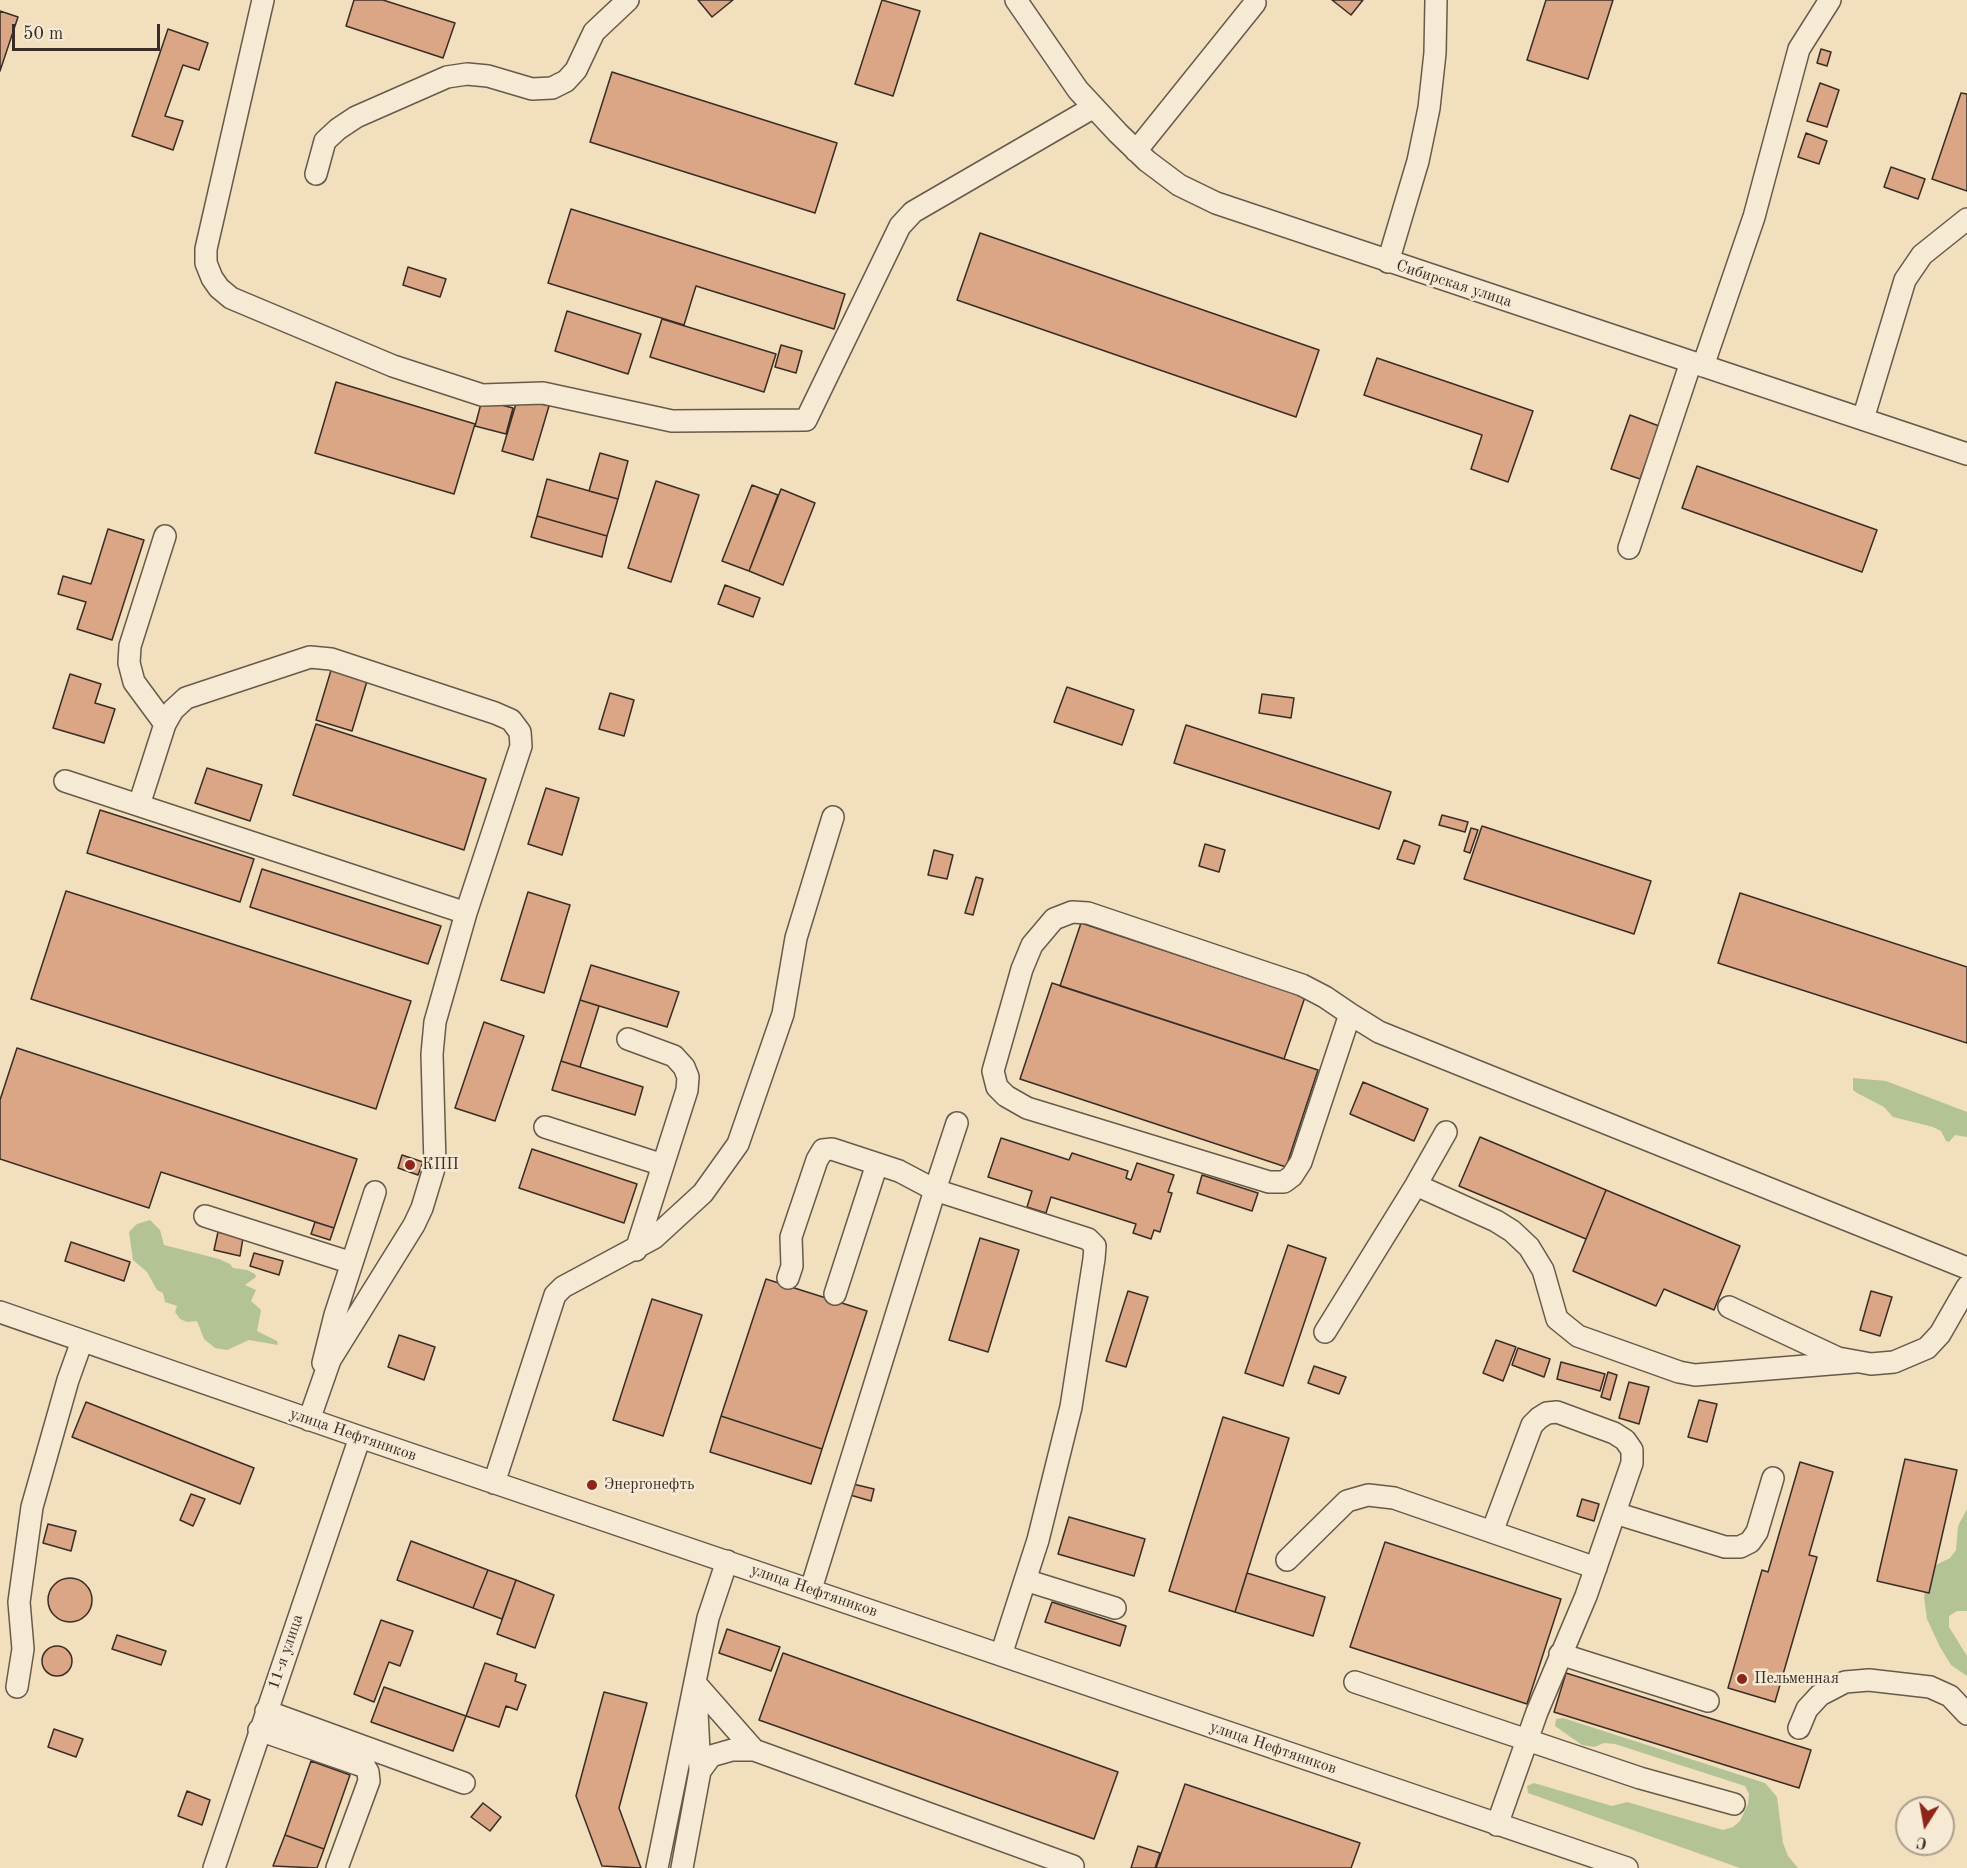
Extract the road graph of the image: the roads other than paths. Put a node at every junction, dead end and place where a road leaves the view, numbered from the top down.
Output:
1 (263, 0) edge
2 (628, 0) edge
3 (1016, 0) edge
4 (1436, 0) edge
5 (1830, 0) edge
6 (1254, 3) dead end
7 (1094, 107) junction
8 (1136, 150) junction
9 (316, 174) dead end
10 (1967, 219) edge
11 (1388, 262) junction
12 (1697, 364) junction
13 (1863, 419) junction
14 (1967, 454) edge
15 (165, 536) dead end
16 (1629, 548) dead end
17 (165, 724) junction
18 (65, 781) dead end
19 (139, 805) junction
20 (833, 817) dead end
21 (466, 913) junction
22 (1350, 1014) junction
23 (628, 1039) dead end
24 (957, 1123) dead end
25 (545, 1127) dead end
26 (1446, 1132) dead end
27 (877, 1164) junction
28 (663, 1165) junction
29 (1416, 1185) junction
30 (935, 1190) junction
31 (375, 1192) dead end
32 (205, 1216) dead end
33 (636, 1250) junction
34 (352, 1263) junction
35 (1967, 1268) edge
36 (788, 1278) dead end
37 (1967, 1287) edge
38 (835, 1294) dead end
39 (1729, 1307) dead end
40 (0, 1312) edge
41 (1325, 1332) dead end
42 (82, 1341) junction
43 (1855, 1362) junction
44 (322, 1379) junction
45 (309, 1420) junction
46 (360, 1437) junction
47 (1773, 1478) dead end
48 (494, 1483) junction
49 (1615, 1513) junction
50 (1492, 1532) junction
51 (1287, 1560) dead end
52 (727, 1561) junction
53 (1596, 1568) junction
54 (1025, 1580) junction
55 (811, 1589) junction
56 (1115, 1608) dead end
57 (1560, 1654) junction
58 (1001, 1655) junction
59 (1355, 1682) dead end
60 (695, 1683) junction
61 (17, 1687) dead end
62 (1708, 1701) dead end
63 (1967, 1713) edge
64 (262, 1720) junction
65 (1799, 1728) dead end
66 (1526, 1741) junction
67 (754, 1750) junction
68 (700, 1771) junction
69 (464, 1783) dead end
70 (1734, 1804) dead end
71 (1497, 1825) junction
72 (1073, 1866) dead end
73 (215, 1868) edge
74 (337, 1868) edge
75 (657, 1868) edge
76 (682, 1868) edge
77 (1628, 1868) edge

1 - 7 street
2 - 9 street
3 - 7 street, Сибирская улица
4 - 11 street
5 - 12 street
6 - 8 street
7 - 8 street, Сибирская улица
8 - 11 street, Сибирская улица
10 - 13 street
11 - 12 street, Сибирская улица
12 - 13 street, Сибирская улица
12 - 16 street
13 - 14 street, Сибирская улица
15 - 17 street
17 - 19 street
17 - 21 street
18 - 19 street
19 - 21 street
20 - 33 street
21 - 44 street
22 - 22 street
22 - 35 street
23 - 28 street
24 - 30 street
25 - 28 street
26 - 29 street
27 - 30 street
27 - 36 street
27 - 38 street
28 - 33 street
29 - 41 street
29 - 43 street
30 - 54 street
30 - 55 street
31 - 34 street
32 - 34 street
33 - 48 street
34 - 44 street
37 - 43 street
39 - 43 street
40 - 42 street, улица Нефтяников
42 - 45 street, улица Нефтяников
42 - 61 street
44 - 45 street
45 - 46 street, улица Нефтяников
46 - 48 street, улица Нефтяников
46 - 64 street, 11-я улица
47 - 49 street
48 - 52 street, улица Нефтяников
49 - 50 street
49 - 53 street
50 - 51 street
50 - 53 street
52 - 55 street, улица Нефтяников
52 - 60 street
53 - 57 street
54 - 56 street
54 - 58 street
55 - 58 street, улица Нефтяников
57 - 62 street
57 - 66 street
58 - 71 street, улица Нефтяников
59 - 66 street
60 - 67 street
60 - 68 street
60 - 75 street
63 - 65 street
64 - 69 street
64 - 73 street, 11-я улица
64 - 74 street
66 - 70 street
66 - 71 street
67 - 68 street
67 - 72 street
68 - 76 street
71 - 77 street, улица Нефтяников

